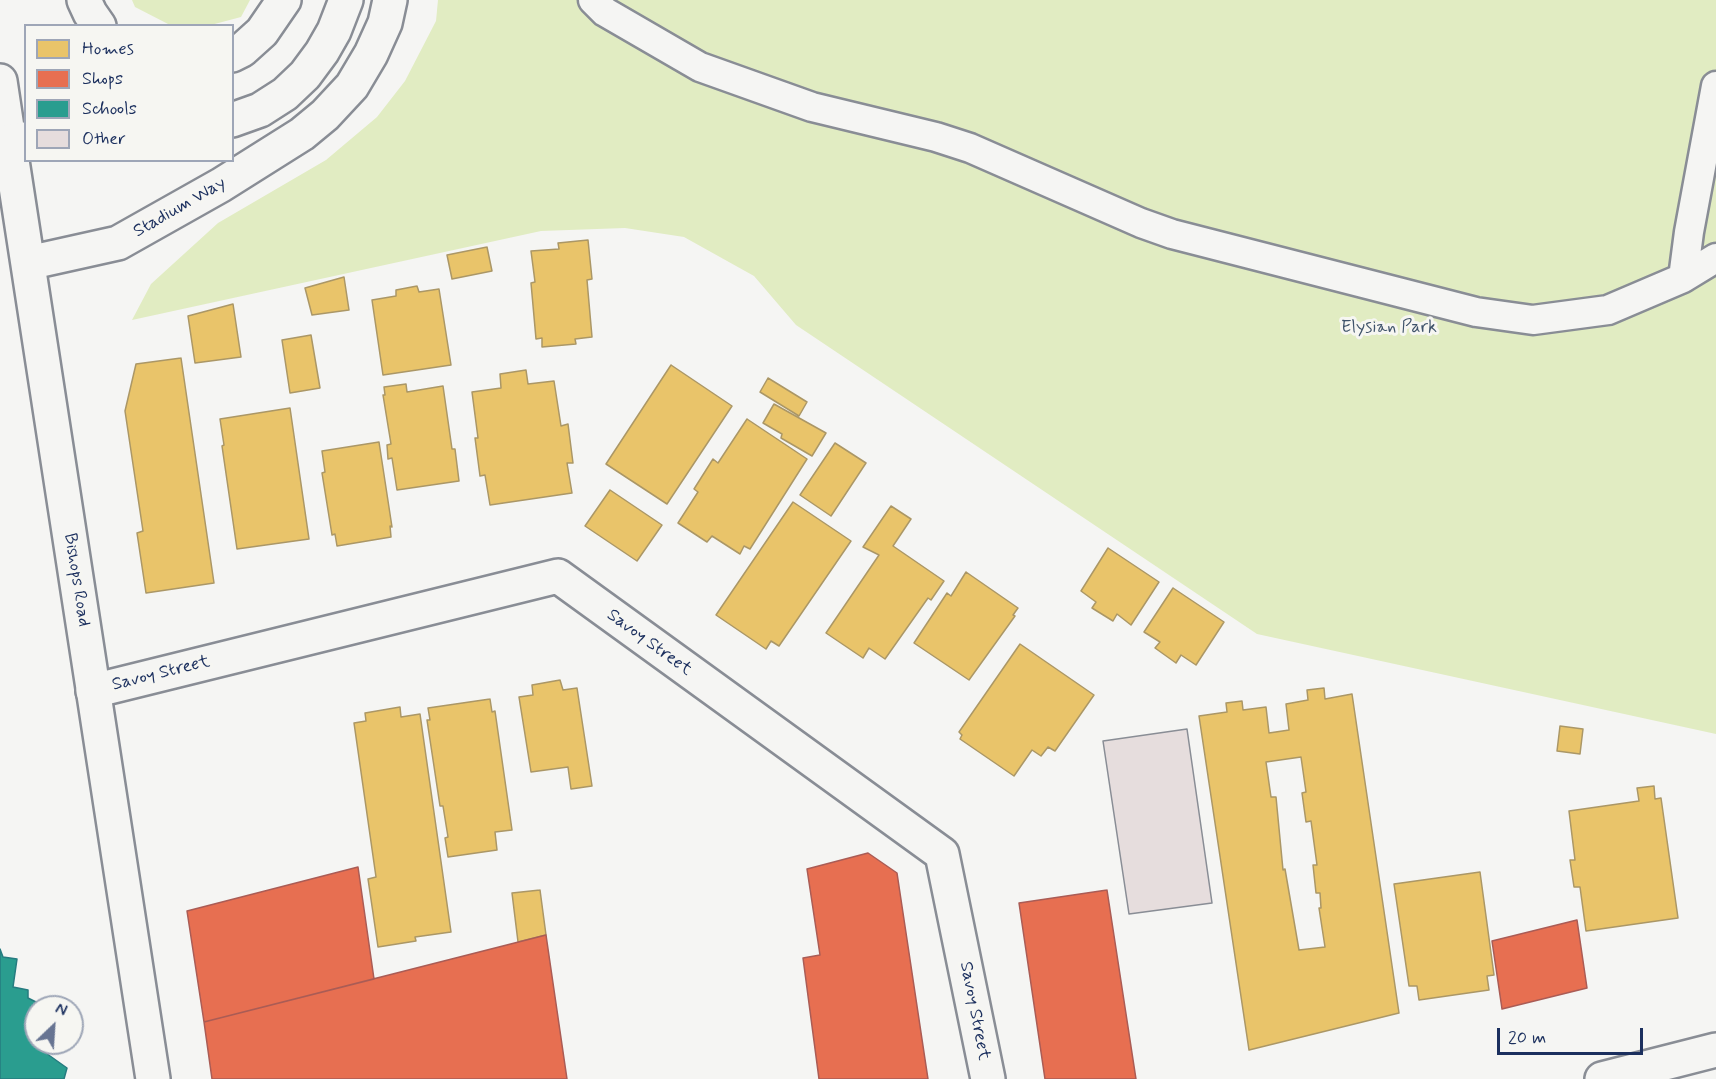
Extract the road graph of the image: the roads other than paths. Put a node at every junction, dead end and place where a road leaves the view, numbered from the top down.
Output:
1 (84, 0) edge
2 (284, 0) edge
3 (346, 0) edge
4 (390, 0) edge
5 (593, 0) edge
6 (98, 24) edge
7 (234, 54) edge
8 (0, 81) edge
9 (1716, 86) edge
10 (234, 119) edge
11 (17, 140) edge
12 (1716, 258) edge
13 (28, 263) junction
14 (1683, 278) junction
15 (93, 691) junction
16 (1716, 1050) edge
17 (153, 1079) edge
18 (988, 1079) edge
19 (1602, 1079) edge

1 - 6 main road
2 - 7 main road
3 - 10 main road
4 - 13 main road, Stadium Way
5 - 14 lane
8 - 11 main road, Bishops Road
9 - 14 lane
11 - 13 main road, Bishops Road
12 - 14 lane
13 - 15 main road, Bishops Road
15 - 17 main road, Bishops Road
15 - 18 main road, Savoy Street
16 - 19 main road

